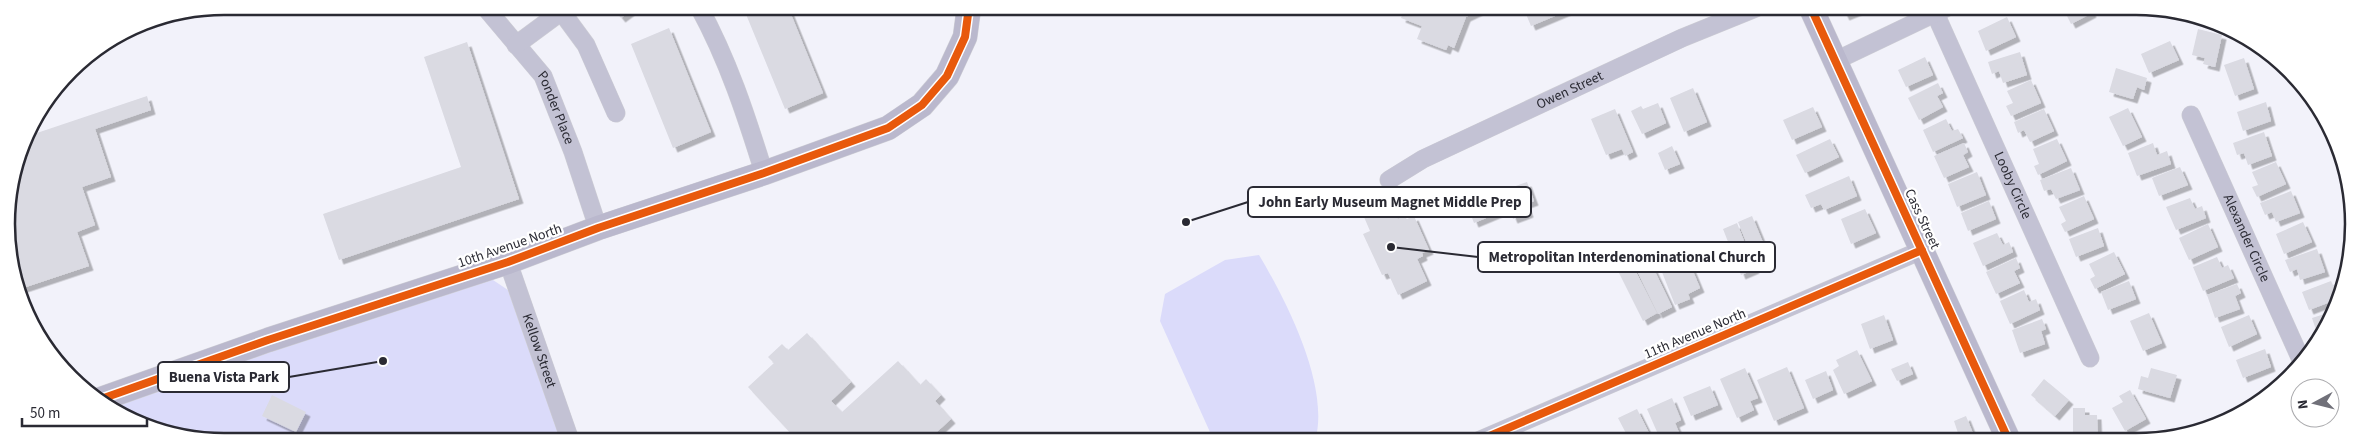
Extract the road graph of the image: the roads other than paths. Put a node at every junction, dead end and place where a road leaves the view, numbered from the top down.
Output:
1 (491, 15) edge
2 (553, 15) edge
3 (564, 15) edge
4 (703, 15) edge
5 (969, 15) edge
6 (1739, 15) edge
7 (1814, 15) edge
8 (1932, 15) edge
9 (1942, 15) edge
10 (516, 45) junction
11 (1835, 61) junction
12 (616, 113) dead end
13 (2191, 115) dead end
14 (764, 173) junction
15 (1389, 180) dead end
16 (598, 228) junction
17 (1922, 250) junction
18 (508, 262) junction
19 (2299, 355) edge
20 (2090, 358) dead end
21 (107, 397) edge
22 (568, 433) edge
23 (1497, 433) edge
24 (2005, 433) edge

1 - 10 street, Ponder Place
2 - 10 street
3 - 12 street
4 - 14 street
5 - 14 street, 10th Avenue North
6 - 15 street, Owen Street
7 - 11 street, Cass Street
8 - 11 street
9 - 20 street, Looby Circle
10 - 16 street, Ponder Place
11 - 17 street, Cass Street
13 - 19 street, Alexander Circle
14 - 16 street, 10th Avenue North
16 - 18 street, 10th Avenue North
17 - 23 street, 11th Avenue North
17 - 24 street, Cass Street
18 - 21 street, 10th Avenue North
18 - 22 street, Kellow Street

